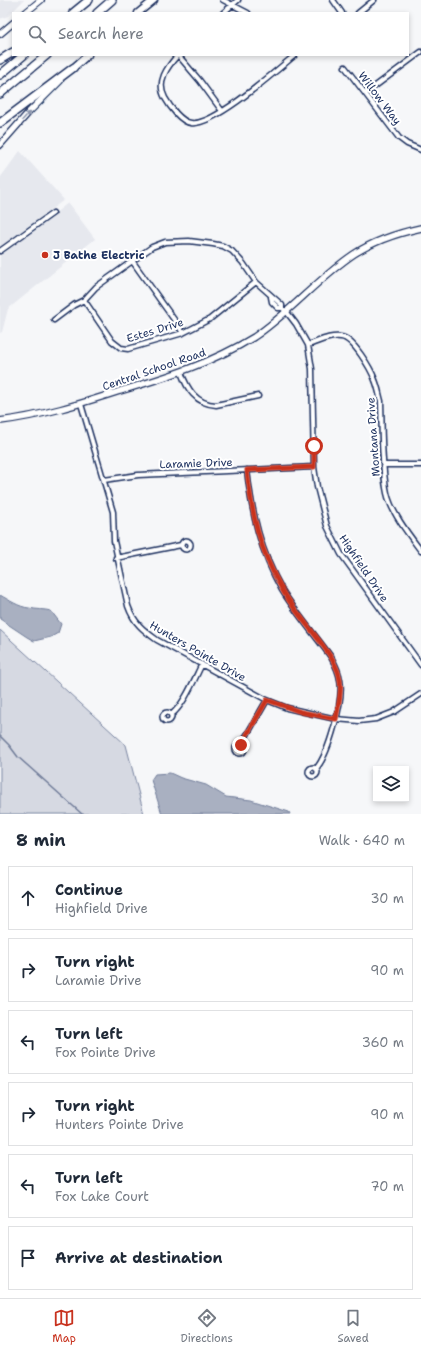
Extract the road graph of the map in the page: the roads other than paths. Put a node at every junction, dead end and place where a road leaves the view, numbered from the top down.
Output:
1 (41, 0) edge
2 (89, 0) edge
3 (112, 0) edge
4 (154, 0) edge
5 (224, 0) edge
6 (238, 0) edge
7 (333, 0) edge
8 (374, 0) edge
9 (232, 5) junction
10 (26, 12) edge
11 (74, 12) edge
12 (98, 12) edge
13 (139, 12) edge
14 (224, 12) edge
15 (246, 12) edge
16 (341, 12) edge
17 (359, 12) edge
18 (12, 24) edge
19 (0, 34) edge
20 (421, 52) edge
21 (12, 53) edge
22 (23, 56) edge
23 (46, 56) edge
24 (87, 56) edge
25 (177, 56) edge
26 (179, 56) edge
27 (294, 56) edge
28 (0, 60) edge
29 (345, 67) dead end
30 (73, 68) junction
31 (0, 75) edge
32 (366, 93) junction
33 (0, 94) edge
34 (222, 111) junction
35 (0, 123) edge
36 (0, 145) edge
37 (421, 150) edge
38 (53, 213) dead end
39 (421, 228) edge
40 (0, 251) edge
41 (133, 262) junction
42 (256, 282) junction
43 (84, 300) junction
44 (284, 310) junction
45 (54, 320) dead end
46 (183, 333) junction
47 (308, 346) junction
48 (181, 372) junction
49 (258, 396) dead end
50 (81, 404) junction
51 (0, 421) edge
52 (384, 465) junction
53 (421, 465) edge
54 (314, 467) junction
55 (247, 470) junction
56 (104, 480) junction
57 (182, 545) dead end
58 (421, 550) edge
59 (116, 558) junction
60 (202, 664) junction
61 (421, 665) edge
62 (421, 694) edge
63 (267, 700) junction
64 (171, 715) dead end
65 (336, 719) junction
66 (241, 745) dead end
67 (316, 770) dead end

1 - 10 main road
2 - 11 highway
3 - 12 highway
4 - 13 main road
5 - 9 street
6 - 9 street
7 - 16 street
8 - 17 street
9 - 14 street
9 - 15 street
18 - 19 main road
20 - 32 street
21 - 28 highway
22 - 31 highway
23 - 33 highway
24 - 30 main road
25 - 34 street
26 - 34 street
27 - 34 street
29 - 32 street, Willow Way
30 - 35 highway
36 -> 30 main road
32 - 37 street, Willow Way
38 - 40 street
39 - 44 main road, Central School Road
41 - 42 street
41 - 43 street
41 - 46 street
42 - 44 street
42 - 46 street, Estes Drive
43 - 45 street
43 - 46 street, Estes Drive
44 - 47 street, Highfield Drive
44 - 48 main road, Central School Road
47 - 52 street, Montana Drive
47 - 54 street, Highfield Drive
48 - 49 street
48 - 50 main road, Central School Road
50 - 51 main road, Central School Road
50 - 56 street, Hunters Pointe Drive
52 - 53 street
52 - 58 street, Montana Drive
54 - 55 street, Laramie Drive
54 - 61 street, Highfield Drive
55 - 56 street, Laramie Drive
55 - 65 street
56 - 59 street, Hunters Pointe Drive
57 - 59 street
59 - 60 street, Hunters Pointe Drive
60 - 63 street, Hunters Pointe Drive
60 - 64 street
62 - 65 street, Hunters Pointe Drive
63 - 65 street, Hunters Pointe Drive
63 - 66 street
65 - 67 street

